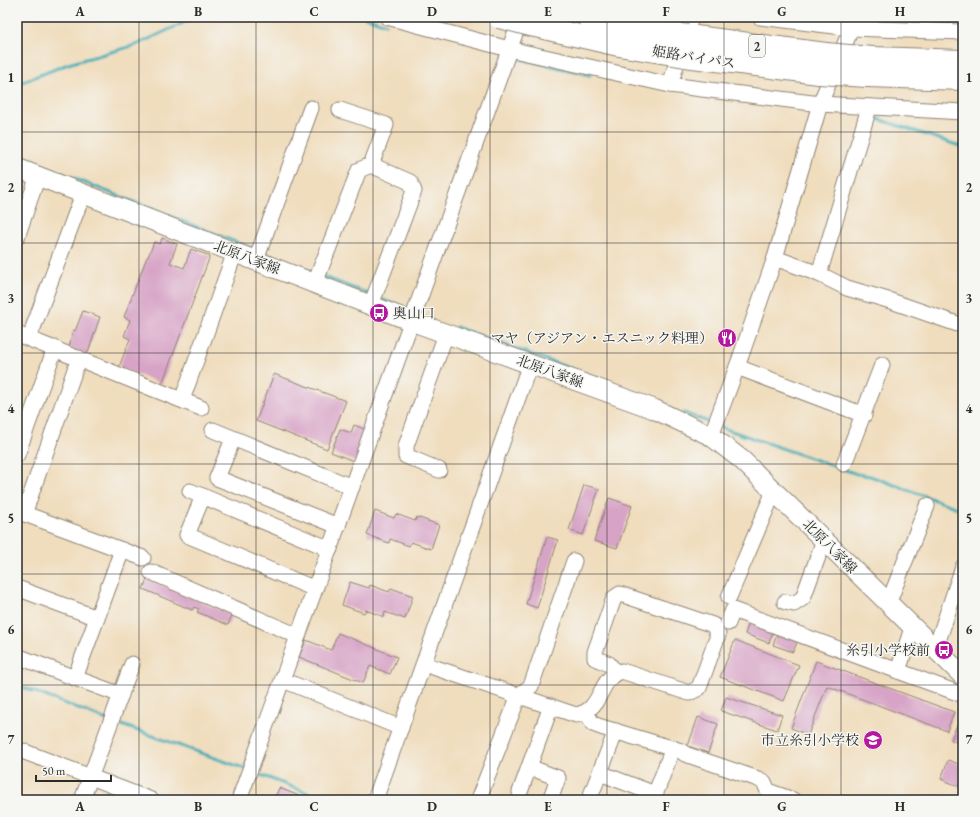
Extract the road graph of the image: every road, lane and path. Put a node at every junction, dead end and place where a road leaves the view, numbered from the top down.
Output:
1 (387, 17) edge
2 (499, 17) edge
3 (588, 17) edge
4 (760, 17) edge
5 (526, 21) edge
6 (854, 22) edge
7 (963, 32) edge
8 (688, 36) edge
9 (663, 42) junction
10 (508, 49) junction
11 (963, 55) edge
12 (897, 59) junction
13 (963, 61) edge
14 (869, 67) junction
15 (963, 79) edge
16 (670, 85) junction
17 (820, 104) junction
18 (311, 108) dead end
19 (869, 108) junction
20 (340, 110) dead end
21 (963, 112) edge
22 (371, 165) junction
23 (17, 168) edge
24 (38, 176) junction
25 (83, 194) junction
26 (17, 237) edge
27 (235, 252) junction
28 (258, 253) junction
29 (775, 258) junction
30 (819, 274) junction
31 (318, 276) junction
32 (373, 298) junction
33 (411, 321) junction
34 (963, 326) edge
35 (33, 328) dead end
36 (17, 334) edge
37 (446, 334) junction
38 (55, 348) junction
39 (79, 358) junction
40 (530, 364) junction
41 (882, 365) dead end
42 (737, 368) junction
43 (182, 400) junction
44 (201, 408) dead end
45 (864, 415) junction
46 (714, 429) junction
47 (213, 430) dead end
48 (233, 439) junction
49 (17, 456) edge
50 (844, 464) dead end
51 (439, 470) dead end
52 (352, 487) junction
53 (774, 491) junction
54 (927, 506) dead end
55 (21, 512) edge
56 (338, 526) junction
57 (824, 540) junction
58 (330, 549) junction
59 (122, 550) junction
60 (143, 558) dead end
61 (574, 561) dead end
62 (963, 567) edge
63 (151, 572) dead end
64 (17, 588) edge
65 (315, 589) junction
66 (729, 597) dead end
67 (785, 602) dead end
68 (888, 604) junction
69 (97, 618) junction
70 (728, 623) dead end
71 (912, 628) junction
72 (298, 636) junction
73 (935, 650) junction
74 (17, 656) edge
75 (132, 664) dead end
76 (424, 664) junction
77 (898, 671) junction
78 (616, 673) junction
79 (963, 676) edge
80 (74, 678) junction
81 (283, 680) junction
82 (121, 695) junction
83 (519, 695) junction
84 (963, 695) edge
85 (551, 706) junction
86 (586, 713) junction
87 (401, 728) junction
88 (616, 731) junction
89 (672, 748) junction
90 (17, 749) edge
91 (529, 767) junction
92 (600, 773) junction
93 (92, 777) junction
94 (520, 792) dead end
95 (654, 797) edge
96 (82, 800) edge
97 (151, 800) edge
98 (240, 800) edge
99 (375, 800) edge
100 (478, 800) edge
101 (550, 800) edge
102 (589, 800) edge
103 (793, 800) edge

1 - 10 street
2 - 5 highway, 姫路バイパス / 2, bridge
3 - 9 highway, 姫路バイパス / 2
4 - 6 street
5 - 9 highway, 姫路バイパス / 2
5 - 10 street
6 - 7 street
6 - 17 street
8 - 9 highway, 姫路バイパス / 2, bridge
8 - 14 highway, 姫路バイパス / 2, bridge
8 - 16 street
10 - 16 street
10 - 33 street
11 - 12 highway
12 - 13 highway, 姫路バイパス / 2
12 - 14 highway, 姫路バイパス / 2
14 - 15 highway, 姫路バイパス / 2
16 - 17 street
17 - 19 street
17 - 29 street
18 - 28 street
19 - 21 street
19 - 30 street
20 - 22 street
22 - 31 street
22 - 32 street
23 - 24 main road, 北原八家線
24 - 25 main road, 北原八家線
24 - 26 street
25 - 27 main road, 北原八家線
25 - 35 street
27 - 28 main road, 北原八家線
27 - 43 street
28 - 31 main road, 北原八家線
29 - 30 street
29 - 42 street
30 - 34 street
31 - 32 main road, 北原八家線
32 - 33 main road, 北原八家線
33 - 37 main road, 北原八家線
33 - 52 street
36 - 38 street
37 - 40 main road, 北原八家線
37 - 51 street
38 - 39 street
38 - 49 street
39 - 43 street
39 - 55 street
40 - 46 main road, 北原八家線
40 - 76 street
41 - 45 street
42 - 45 street
42 - 46 street
43 - 44 street
45 - 50 street
46 - 53 main road, 北原八家線
47 - 48 street
48 - 52 street
48 - 56 street
52 - 56 street
53 - 57 main road, 北原八家線
53 - 66 street
54 - 68 street
55 - 59 street
56 - 58 street
57 - 67 street
57 - 68 main road, 北原八家線
58 - 65 street
58 - 65 street
59 - 60 street
59 - 69 street
61 - 83 street
62 - 73 street
63 - 72 street
64 - 69 street
65 - 72 street
68 - 71 main road, 北原八家線
69 - 80 street
70 - 77 street
71 - 73 main road, 北原八家線
71 - 77 street
72 - 81 street
73 - 79 main road, 北原八家線
74 - 80 street
75 - 82 street
76 - 83 street
76 - 87 street
77 - 84 street
78 - 78 street
78 - 86 street
80 - 82 street
81 - 87 street
81 - 98 street
82 - 93 street
83 - 85 street
83 - 100 street
85 - 86 street
85 - 91 street
86 - 88 street
87 - 99 street
88 - 89 street
88 - 92 street
89 - 95 street
89 - 103 street
90 - 93 street
91 - 94 street
91 - 101 street
92 - 95 street
92 - 102 street
93 - 96 street
93 - 97 street

